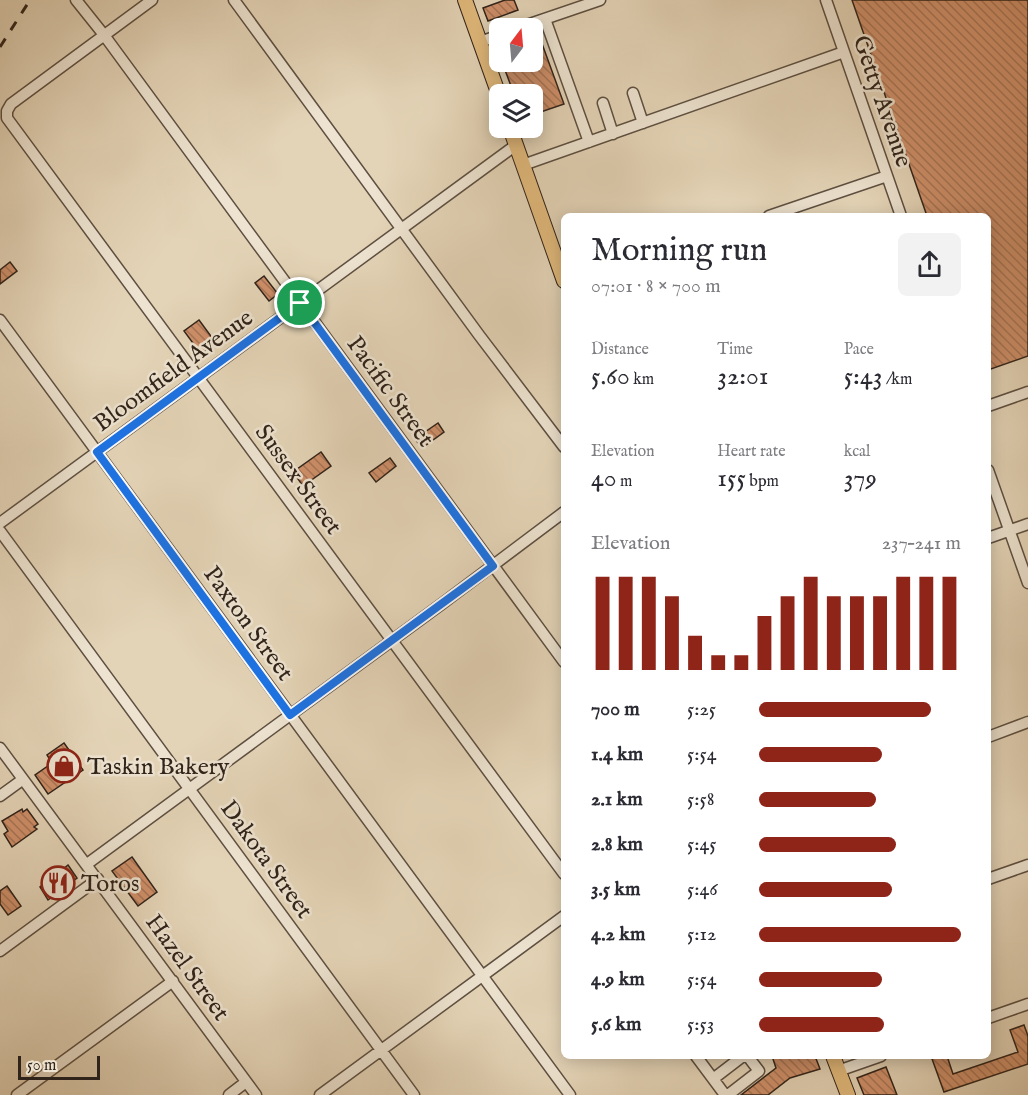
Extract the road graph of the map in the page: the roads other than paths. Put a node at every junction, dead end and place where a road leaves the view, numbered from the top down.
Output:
1 (76, 0) edge
2 (152, 0) edge
3 (234, 0) edge
4 (465, 0) edge
5 (600, 0) edge
6 (826, 0) edge
7 (545, 19) joint
8 (104, 35) junction
9 (489, 39) edge
10 (480, 42) junction
11 (844, 52) junction
12 (495, 84) edge
13 (633, 93) dead end
14 (603, 103) dead end
15 (643, 123) junction
16 (613, 134) junction
17 (514, 138) edge
18 (589, 142) junction
19 (516, 145) junction
20 (523, 165) junction
21 (887, 176) junction
22 (778, 213) edge
23 (900, 213) edge
24 (401, 229) junction
25 (561, 273) edge
26 (300, 303) junction
27 (0, 320) edge
28 (199, 377) junction
29 (1028, 392) edge
30 (991, 405) edge
31 (561, 443) edge
32 (97, 452) junction
33 (991, 478) edge
34 (561, 514) edge
35 (0, 523) edge
36 (1028, 524) edge
37 (0, 531) edge
38 (1010, 531) junction
39 (991, 537) edge
40 (493, 566) junction
41 (1028, 583) edge
42 (392, 640) junction
43 (561, 658) edge
44 (290, 715) junction
45 (1028, 722) edge
46 (991, 736) edge
47 (0, 748) edge
48 (22, 780) junction
49 (189, 788) junction
50 (0, 796) edge
51 (87, 864) junction
52 (1028, 865) edge
53 (561, 870) edge
54 (991, 878) edge
55 (98, 879) junction
56 (561, 918) edge
57 (0, 951) edge
58 (483, 976) junction
59 (173, 981) junction
60 (1028, 1004) edge
61 (991, 1017) edge
62 (381, 1050) junction
63 (698, 1059) edge
64 (740, 1059) edge
65 (750, 1059) edge
66 (834, 1059) edge
67 (872, 1059) edge
68 (838, 1071) junction
69 (713, 1079) junction
70 (246, 1082) junction
71 (17, 1095) edge
72 (229, 1095) edge
73 (256, 1095) edge
74 (320, 1095) edge
75 (414, 1095) edge
76 (570, 1095) edge
77 (726, 1095) edge
78 (848, 1095) edge

1 - 8 street, Pacific Street
2 - 8 street
3 - 24 street
4 - 10 main road
5 - 7 street
6 - 11 street, Getty Avenue
7 - 18 street
8 - 26 street, Pacific Street
8 - 28 street, Sussex Street
9 - 10 street
10 - 12 main road
11 - 15 street
11 - 21 street, Getty Avenue
13 - 15 street
14 - 16 street
15 - 16 street
16 - 18 street
17 - 19 main road
18 - 20 street
19 - 20 main road
19 - 24 street, Bloomfield Avenue
20 - 25 main road
21 - 22 street
21 - 23 street, Getty Avenue
24 - 26 street, Bloomfield Avenue
24 - 31 street
26 - 28 street, Bloomfield Avenue
26 - 40 street, Pacific Street
27 - 32 street, Paxton Street
28 - 32 street, Bloomfield Avenue
28 - 42 street, Sussex Street
29 - 30 street
32 - 35 street, Bloomfield Avenue
32 - 44 street, Paxton Street
33 - 38 street
34 - 40 street
36 - 38 street
37 - 49 street, Dakota Street
38 - 39 street
38 - 41 street
40 - 42 street
40 - 43 street, Pacific Street
42 - 44 street
42 - 53 street, Sussex Street
44 - 49 street
44 - 58 street, Paxton Street
45 - 46 street
47 - 48 street, Hazel Street
48 - 50 street
48 - 51 street, Hazel Street
49 - 51 street
49 - 62 street, Dakota Street
51 - 55 street, Hazel Street
52 - 54 street
55 - 57 street
55 - 59 street, Hazel Street
56 - 58 street
58 - 62 street
58 - 76 street, Paxton Street
59 - 70 street, Hazel Street
59 - 71 street
60 - 61 street
62 - 74 street
62 - 75 street, Dakota Street
63 - 69 street
64 - 69 street
65 - 77 street
66 - 68 main road
67 - 68 street
68 - 78 main road
69 - 77 street
70 - 72 street
70 - 73 street, Hazel Street

